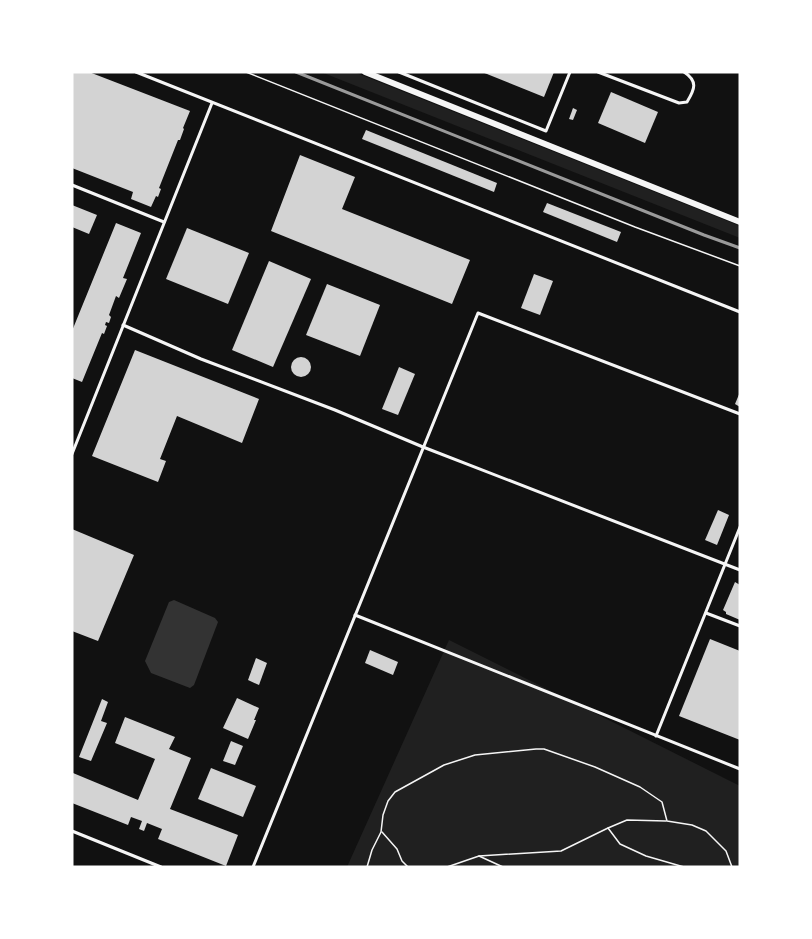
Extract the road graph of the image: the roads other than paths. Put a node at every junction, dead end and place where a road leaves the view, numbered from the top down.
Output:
1 (136, 72) edge
2 (366, 72) edge
3 (399, 72) edge
4 (570, 72) edge
5 (598, 72) edge
6 (684, 72) edge
7 (212, 102) junction
8 (72, 185) edge
9 (164, 222) junction
10 (740, 222) edge
11 (740, 312) edge
12 (123, 326) junction
13 (740, 414) edge
14 (423, 447) junction
15 (72, 454) edge
16 (740, 527) edge
17 (725, 564) junction
18 (740, 570) edge
19 (706, 613) junction
20 (355, 615) junction
21 (740, 626) edge
22 (656, 736) junction
23 (740, 769) edge
24 (72, 831) edge
25 (155, 866) edge
26 (161, 867) edge
27 (253, 867) edge

1 - 7 lane
2 - 10 street
3 - 4 lane
5 - 6 lane
7 - 9 lane
7 - 11 lane
8 - 9 lane
9 - 12 lane
12 - 14 lane
12 - 15 lane
13 - 14 lane
14 - 17 lane
14 - 20 lane
16 - 17 lane
17 - 18 lane
17 - 19 lane
19 - 21 lane
19 - 22 lane
20 - 22 lane
20 - 27 lane
22 - 23 lane
24 - 25 lane
25 - 26 lane

